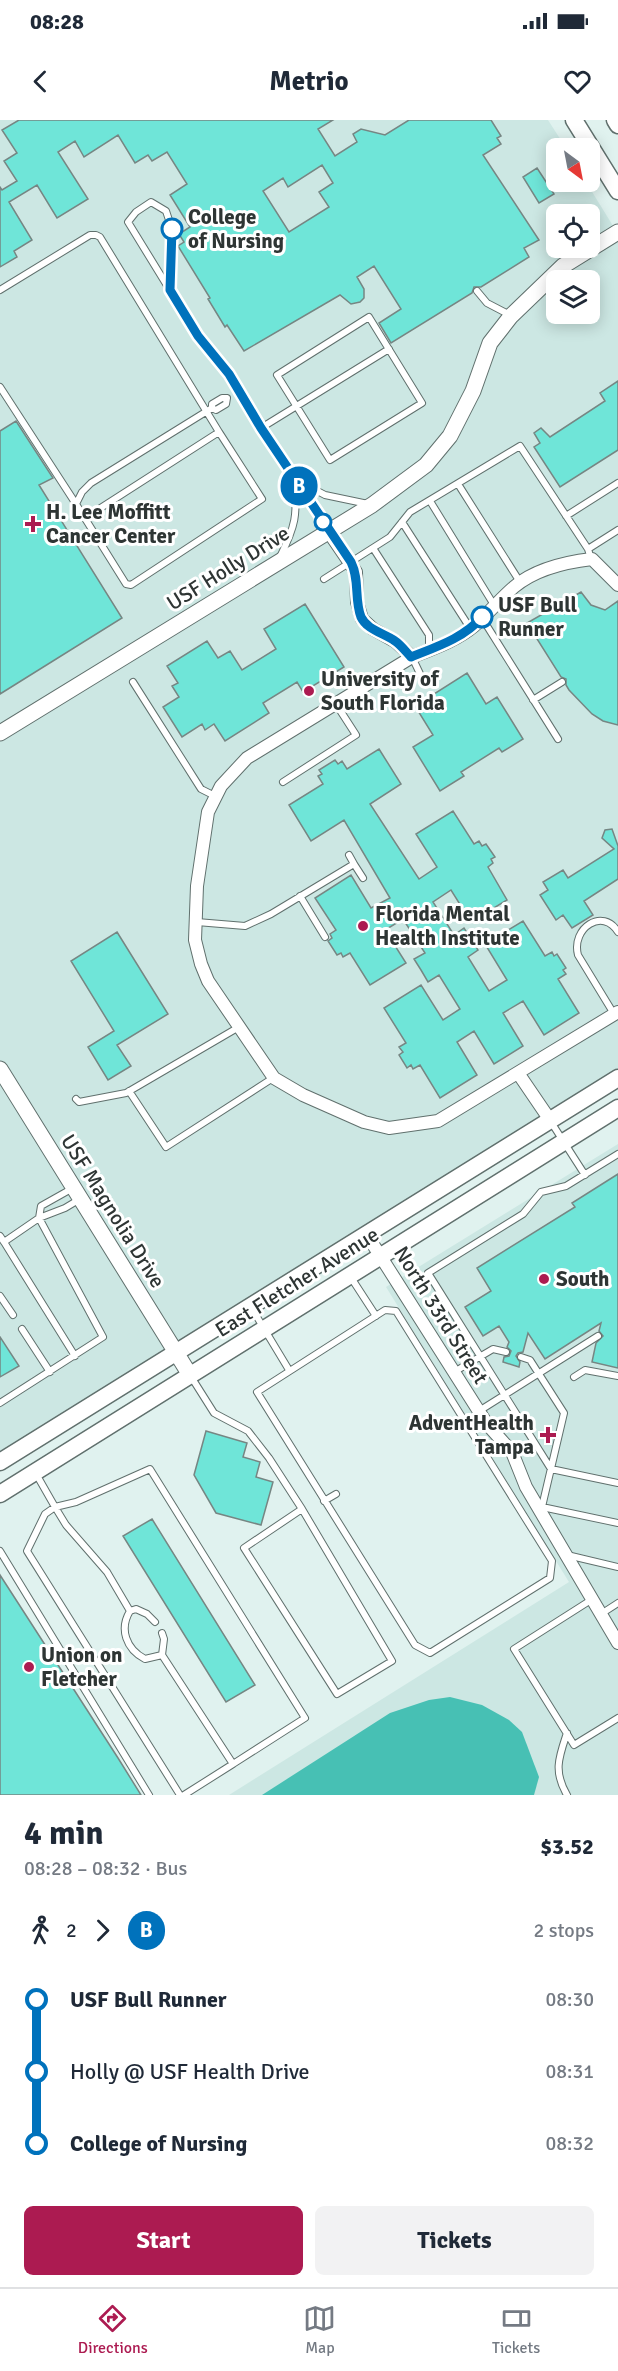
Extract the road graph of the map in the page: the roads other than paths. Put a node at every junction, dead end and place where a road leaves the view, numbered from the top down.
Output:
1 (574, 120) edge
2 (615, 120) edge
3 (618, 125) edge
4 (618, 191) edge
5 (618, 232) edge
6 (0, 290) edge
7 (170, 290) junction
8 (477, 291) dead end
9 (511, 316) junction
10 (389, 350) junction
11 (0, 387) edge
12 (239, 390) junction
13 (296, 406) junction
14 (209, 410) junction
15 (261, 428) junction
16 (219, 432) junction
17 (295, 480) junction
18 (618, 483) edge
19 (458, 484) junction
20 (430, 501) junction
21 (76, 504) junction
22 (372, 505) junction
23 (566, 516) junction
24 (85, 518) junction
25 (402, 522) junction
26 (618, 530) edge
27 (328, 531) junction
28 (372, 548) junction
29 (590, 554) junction
30 (351, 562) junction
31 (277, 563) junction
32 (324, 579) dead end
33 (520, 582) junction
34 (618, 585) edge
35 (494, 605) junction
36 (482, 617) junction
37 (470, 628) junction
38 (429, 650) junction
39 (411, 657) junction
40 (422, 678) dead end
41 (133, 682) dead end
42 (562, 682) dead end
43 (533, 699) junction
44 (336, 704) junction
45 (0, 733) edge
46 (558, 739) dead end
47 (283, 782) dead end
48 (216, 796) junction
49 (348, 855) dead end
50 (354, 864) junction
51 (363, 878) dead end
52 (300, 896) junction
53 (197, 922) junction
54 (618, 932) edge
55 (325, 937) dead end
56 (616, 1013) edge
57 (239, 1027) junction
58 (0, 1069) edge
59 (518, 1073) junction
60 (274, 1078) junction
61 (618, 1078) edge
62 (129, 1091) junction
63 (76, 1099) dead end
64 (618, 1108) edge
65 (550, 1120) junction
66 (564, 1142) junction
67 (618, 1154) edge
68 (585, 1174) junction
69 (77, 1193) junction
70 (39, 1218) junction
71 (367, 1235) junction
72 (1, 1242) edge
73 (381, 1256) junction
74 (350, 1275) junction
75 (0, 1296) edge
76 (251, 1307) junction
77 (13, 1315) dead end
78 (376, 1316) junction
79 (22, 1329) dead end
80 (264, 1329) junction
81 (598, 1336) dead end
82 (506, 1352) dead end
83 (176, 1353) junction
84 (75, 1356) junction
85 (480, 1356) junction
86 (521, 1357) dead end
87 (289, 1370) junction
88 (454, 1371) junction
89 (50, 1372) junction
90 (539, 1374) junction
91 (190, 1375) junction
92 (574, 1377) dead end
93 (618, 1377) edge
94 (504, 1395) junction
95 (0, 1403) edge
96 (479, 1411) junction
97 (0, 1462) edge
98 (491, 1463) junction
99 (483, 1468) dead end
100 (551, 1469) junction
101 (35, 1472) junction
102 (618, 1483) edge
103 (0, 1494) edge
104 (336, 1494) dead end
105 (324, 1501) junction
106 (56, 1507) junction
107 (302, 1509) junction
108 (542, 1509) junction
109 (618, 1523) edge
110 (0, 1551) edge
111 (567, 1555) junction
112 (618, 1567) edge
113 (591, 1600) junction
114 (618, 1603) edge
115 (130, 1611) junction
116 (600, 1614) junction
117 (155, 1622) dead end
118 (162, 1633) dead end
119 (618, 1643) edge
120 (162, 1655) junction
121 (618, 1718) edge
122 (567, 1733) junction
123 (233, 1764) junction
124 (149, 1795) edge
125 (182, 1795) edge
126 (567, 1795) edge

1 - 4 main road
2 - 3 main road
5 - 9 street, USF Holly Drive
6 - 14 lane
7 - 7 lane
7 - 12 lane
8 - 9 lane
9 - 22 street, USF Holly Drive
10 - 13 lane
10 - 13 lane
10 - 13 lane
11 - 21 lane
12 - 14 lane
12 - 15 lane
13 - 15 lane
14 - 16 lane
14 - 21 lane
15 - 17 lane
16 - 24 lane
16 - 24 lane
17 - 22 lane
17 - 27 lane
17 - 31 lane
18 - 23 lane
19 - 20 lane
19 - 23 lane
19 - 33 lane
20 - 25 lane
20 - 35 lane
21 - 24 lane
22 - 27 street, USF Holly Drive
23 - 29 lane
25 - 28 lane
25 - 37 lane
26 - 29 lane
27 - 30 street
27 - 31 street, USF Holly Drive
28 - 30 lane
28 - 38 lane
29 - 33 street
29 - 34 street
30 - 32 lane
30 - 39 street
31 - 45 street, USF Holly Drive
33 - 35 street
35 - 36 street
36 - 37 street
36 - 43 lane
37 - 38 street
38 - 39 street
39 - 40 lane
39 - 44 street
41 - 48 lane
42 - 43 lane
43 - 46 lane
44 - 47 lane
44 - 48 street
48 - 53 street
49 - 50 lane
50 - 51 lane
50 - 52 lane
52 - 53 lane
52 - 55 lane
53 - 57 street
54 - 56 lane
56 - 59 street
57 - 60 street
57 - 62 lane
58 - 69 street, USF Magnolia Drive
59 - 60 street
59 - 65 street
60 - 62 lane
61 - 65 main road, East Fletcher Avenue
62 - 63 lane
64 - 66 main road, East Fletcher Avenue
65 - 66 lane
65 - 71 main road, East Fletcher Avenue
66 - 68 lane
66 - 73 main road, East Fletcher Avenue
67 - 68 lane
68 - 85 lane
69 - 70 lane
69 - 70 lane
69 - 83 street, USF Magnolia Drive
70 - 72 lane
70 - 84 lane
71 - 73 street, North 33rd Street
71 - 76 main road, East Fletcher Avenue
72 - 84 lane
73 - 74 main road, East Fletcher Avenue
73 - 88 street, North 33rd Street
74 - 78 lane
74 - 80 main road, East Fletcher Avenue
75 - 77 lane
76 - 80 lane
76 - 83 main road, East Fletcher Avenue
78 - 87 lane
78 - 98 lane
79 - 89 lane
80 - 87 lane
80 - 91 main road, East Fletcher Avenue
81 - 90 lane
82 - 85 lane
83 - 91 street, USF Magnolia Drive
83 - 97 main road, East Fletcher Avenue
84 - 89 lane
85 - 88 lane
85 - 94 lane
86 - 90 lane
87 - 105 lane
88 - 96 street, North 33rd Street
89 - 95 lane
90 - 94 lane
90 - 100 lane
91 - 101 main road, East Fletcher Avenue
91 - 107 lane
92 - 93 lane
94 - 96 lane
94 - 100 lane
96 - 108 street, North 33rd Street
98 - 99 lane
98 - 105 lane
100 - 102 lane
100 - 108 lane
101 - 103 main road, East Fletcher Avenue
101 - 106 lane
104 - 105 lane
106 - 115 lane
106 - 123 lane
106 - 125 lane
107 - 107 lane
108 - 109 lane
108 - 111 street, North 33rd Street
110 - 124 lane
111 - 112 lane
111 - 113 street, North 33rd Street
113 - 116 street, North 33rd Street
113 - 122 lane
114 - 116 lane
115 - 117 lane
115 - 120 lane
116 - 119 street, North 33rd Street
118 - 120 lane
120 - 123 lane
121 - 122 lane
122 - 126 lane
123 - 125 lane

